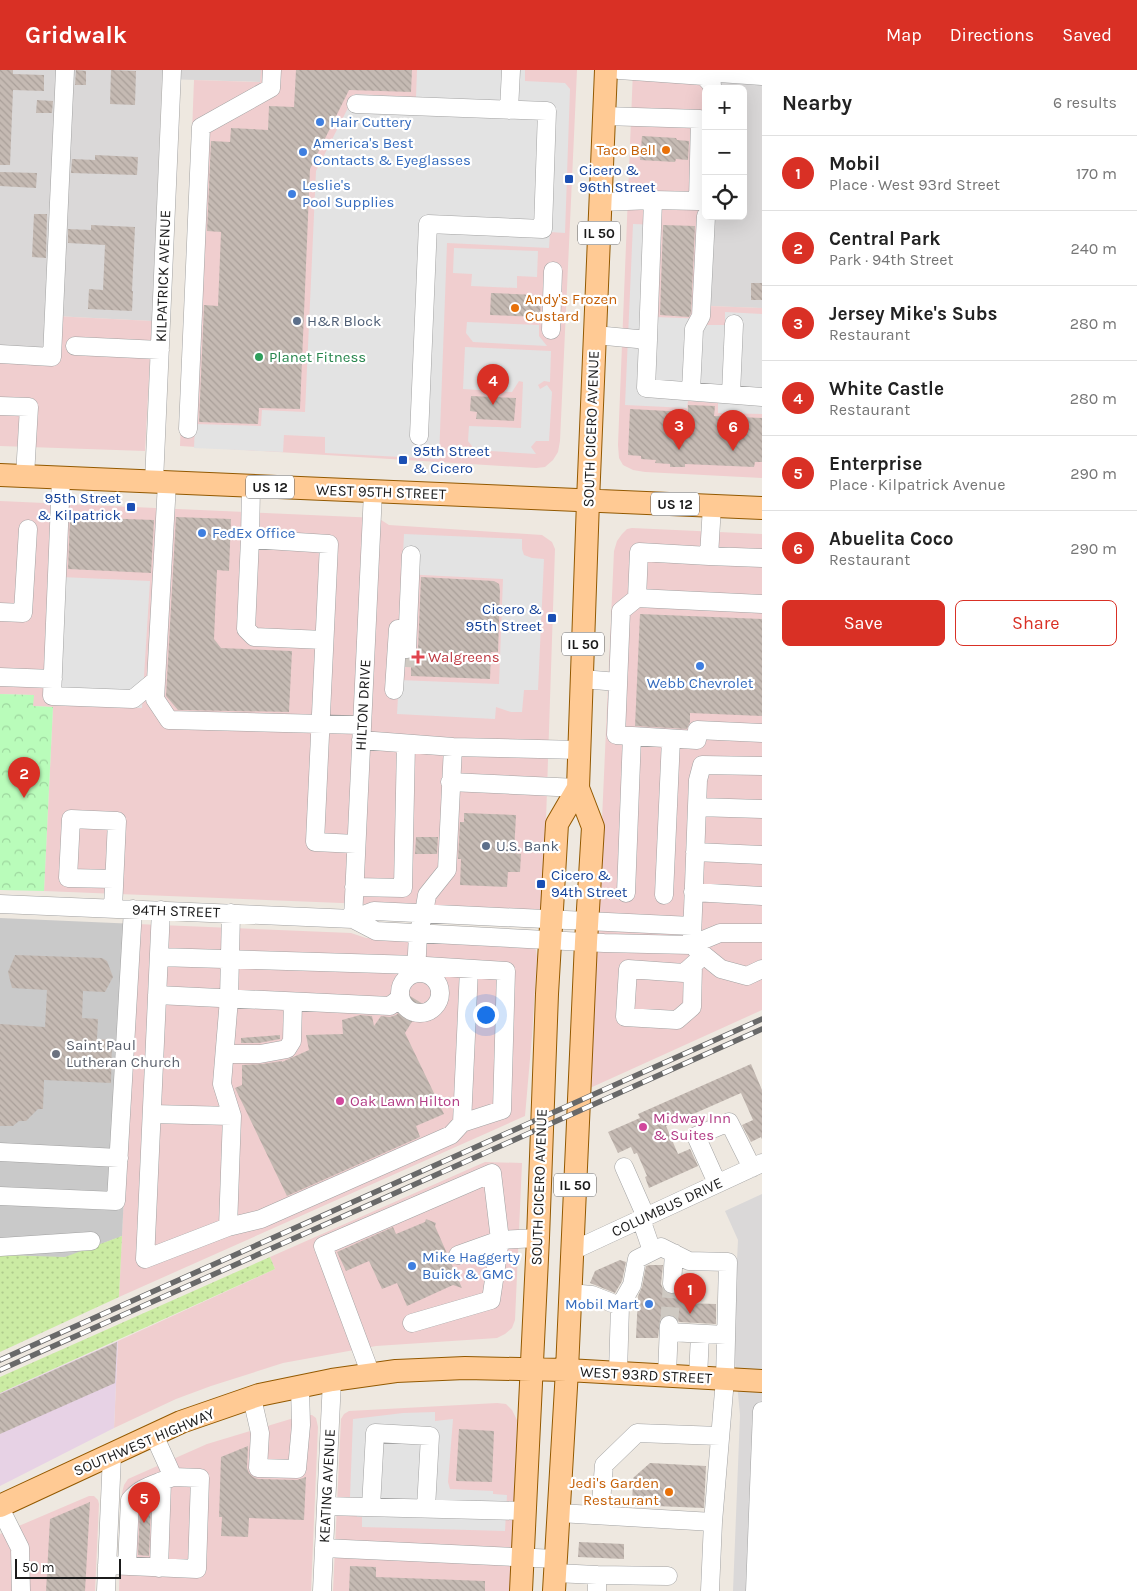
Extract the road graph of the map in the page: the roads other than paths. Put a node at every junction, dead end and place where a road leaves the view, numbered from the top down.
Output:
1 (65, 70) edge
2 (172, 70) edge
3 (272, 70) edge
4 (511, 70) edge
5 (606, 70) edge
6 (619, 70) edge
7 (659, 71) edge
8 (762, 76) edge
9 (712, 79) edge
10 (356, 104) dead end
11 (509, 110) junction
12 (604, 116) junction
13 (653, 200) junction
14 (600, 202) junction
15 (706, 220) edge
16 (554, 270) dead end
17 (734, 324) dead end
18 (551, 330) dead end
19 (595, 335) junction
20 (648, 340) junction
21 (75, 346) dead end
22 (160, 350) junction
23 (0, 354) edge
24 (691, 391) junction
25 (731, 394) junction
26 (762, 397) edge
27 (0, 406) edge
28 (188, 429) dead end
29 (419, 436) dead end
30 (0, 475) edge
31 (25, 476) junction
32 (60, 478) junction
33 (161, 483) junction
34 (252, 486) junction
35 (373, 492) junction
36 (588, 501) junction
37 (712, 506) junction
38 (762, 508) edge
39 (28, 529) dead end
40 (250, 539) junction
41 (411, 555) dead end
42 (709, 556) junction
43 (762, 558) edge
44 (409, 598) junction
45 (637, 598) junction
46 (762, 604) edge
47 (0, 612) edge
48 (324, 640) junction
49 (0, 677) edge
50 (53, 679) junction
51 (582, 679) junction
52 (156, 680) junction
53 (618, 682) junction
54 (320, 724) junction
55 (361, 733) junction
56 (762, 733) edge
57 (632, 736) junction
58 (671, 738) junction
59 (406, 744) junction
60 (453, 747) junction
61 (580, 750) junction
62 (762, 766) edge
63 (450, 782) junction
64 (578, 788) junction
65 (697, 807) junction
66 (762, 809) edge
67 (356, 844) junction
68 (695, 852) junction
69 (762, 855) edge
70 (114, 879) dead end
71 (354, 887) junction
72 (403, 888) junction
73 (693, 892) junction
74 (626, 893) dead end
75 (427, 895) junction
76 (664, 895) dead end
77 (762, 896) edge
78 (0, 904) edge
79 (113, 908) junction
80 (133, 909) junction
81 (161, 910) junction
82 (231, 913) junction
83 (424, 913) junction
84 (352, 919) junction
85 (552, 919) junction
86 (587, 920) junction
87 (692, 926) junction
88 (762, 933) edge
89 (423, 934) junction
90 (550, 941) junction
91 (586, 942) junction
92 (696, 955) junction
93 (159, 956) junction
94 (230, 959) junction
95 (421, 969) junction
96 (469, 969) junction
97 (762, 969) edge
98 (157, 995) junction
99 (400, 998) junction
100 (229, 999) junction
101 (293, 1002) junction
102 (225, 1054) junction
103 (152, 1114) junction
104 (232, 1116) junction
105 (462, 1123) junction
106 (0, 1152) edge
107 (119, 1158) junction
108 (757, 1165) edge
109 (624, 1167) dead end
110 (717, 1184) junction
111 (0, 1196) edge
112 (643, 1218) junction
113 (228, 1226) junction
114 (538, 1238) junction
115 (500, 1240) junction
116 (91, 1241) dead end
117 (0, 1247) edge
118 (572, 1251) junction
119 (652, 1251) junction
120 (674, 1253) junction
121 (458, 1255) dead end
122 (672, 1284) tunnel mouth
123 (570, 1293) junction
124 (620, 1306) junction
125 (412, 1323) dead end
126 (700, 1334) junction
127 (726, 1335) junction
128 (531, 1368) junction
129 (567, 1370) junction
130 (618, 1373) junction
131 (371, 1375) junction
132 (667, 1376) junction
133 (698, 1378) junction
134 (724, 1379) junction
135 (332, 1380) junction
136 (762, 1381) edge
137 (300, 1387) junction
138 (252, 1398) junction
139 (762, 1411) edge
140 (330, 1424) junction
141 (301, 1425) junction
142 (154, 1435) junction
143 (720, 1436) junction
144 (112, 1455) junction
145 (168, 1479) junction
146 (326, 1506) junction
147 (0, 1507) edge
148 (372, 1507) junction
149 (426, 1508) junction
150 (524, 1511) junction
151 (559, 1513) junction
152 (600, 1516) junction
153 (714, 1522) junction
154 (324, 1548) junction
155 (522, 1558) junction
156 (107, 1565) junction
157 (128, 1566) junction
158 (159, 1568) junction
159 (555, 1574) edge
160 (668, 1576) dead end
161 (597, 1583) edge
162 (21, 1591) edge
163 (106, 1591) edge
164 (322, 1591) edge
165 (521, 1591) edge
166 (710, 1591) edge
167 (755, 1591) edge

1 - 23 street
2 - 22 street, KILPATRICK AVENUE
3 - 28 street
4 - 11 street
5 - 12 main road, SOUTH CICERO AVENUE / IL 50
6 - 7 street
7 - 9 street
8 - 9 street
10 - 11 street
11 - 29 street
12 - 13 street
12 - 14 main road, SOUTH CICERO AVENUE / IL 50
13 - 14 street
13 - 20 street
14 - 19 main road, SOUTH CICERO AVENUE / IL 50
15 - 24 street
16 - 18 street
17 - 25 street
19 - 20 street
19 - 36 main road, SOUTH CICERO AVENUE / IL 50
20 - 24 street
21 - 22 street
22 - 33 street, KILPATRICK AVENUE
24 - 25 street
25 - 26 street
27 - 31 street
30 - 31 main road, WEST 95TH STREET / US 12
31 - 32 main road, WEST 95TH STREET / US 12
32 - 33 main road, WEST 95TH STREET / US 12
32 - 50 street
33 - 34 main road, WEST 95TH STREET / US 12
33 - 52 street, KILPATRICK AVENUE
34 - 35 main road, WEST 95TH STREET / US 12
34 - 40 street
35 - 36 main road, WEST 95TH STREET / US 12
35 - 55 street, HILTON DRIVE
36 - 37 main road, WEST 95TH STREET / US 12
36 - 51 main road, SOUTH CICERO AVENUE / IL 50
37 - 38 main road, WEST 95TH STREET / US 12
37 - 42 street
39 - 47 street
40 - 48 street
40 - 48 street
41 - 44 street
42 - 43 street
42 - 45 street
44 - 44 street
45 - 46 street
45 - 53 street
48 - 54 street
49 - 50 street
50 - 52 street
51 - 53 street
51 - 61 main road, SOUTH CICERO AVENUE / IL 50
52 - 54 street, KILPATRICK AVENUE
53 - 57 street
54 - 55 street
54 - 67 street
55 - 59 street
55 - 67 street, HILTON DRIVE
56 - 58 street
57 - 58 street
57 - 74 street
58 - 76 street
59 - 60 street
59 - 72 street
60 - 61 street
60 - 63 street
61 - 64 main road, SOUTH CICERO AVENUE / IL 50
62 - 65 street
63 - 64 street
63 - 75 street
64 - 85 main road, SOUTH CICERO AVENUE / IL 50
64 - 86 main road, SOUTH CICERO AVENUE / IL 50
65 - 66 street
65 - 68 street
67 - 71 street, HILTON DRIVE
68 - 69 street
68 - 73 street
70 - 79 street
71 - 72 street
71 - 84 street, HILTON DRIVE
72 - 75 street
73 - 77 street
73 - 87 street
75 - 83 street
78 - 79 street, 94TH STREET
79 - 80 street, 94TH STREET
80 - 81 street, 94TH STREET
80 - 107 street
81 - 82 street, 94TH STREET
81 - 93 street
82 - 84 street, 94TH STREET
82 - 94 street
83 - 84 street, 94TH STREET
83 - 85 street, 94TH STREET
83 - 89 street
84 - 89 street, 94TH STREET
85 - 86 street, 94TH STREET
85 - 90 main road, SOUTH CICERO AVENUE / IL 50
86 - 87 street, 94TH STREET
86 - 91 main road, SOUTH CICERO AVENUE / IL 50
87 - 92 street
88 - 92 street
89 - 90 street, 94TH STREET
89 - 95 street
90 - 91 street, 94TH STREET
90 - 114 main road, SOUTH CICERO AVENUE / IL 50
91 - 92 street, 94TH STREET
91 - 118 main road, SOUTH CICERO AVENUE / IL 50
92 - 92 street
92 - 97 street
93 - 94 street
93 - 98 street
94 - 95 street
94 - 100 street
95 - 96 street
95 - 99 street
95 - 99 street
96 - 105 street
96 - 105 street
98 - 100 street
98 - 103 street
99 - 101 street
100 - 101 street
100 - 102 street
101 - 102 street
102 - 104 street
103 - 104 street
103 - 113 street
104 - 113 street
105 - 113 street
106 - 107 street
107 - 111 street
108 - 110 street, COLUMBUS DRIVE
108 - 110 street
109 - 112 street
110 - 112 street, COLUMBUS DRIVE
112 - 118 street, COLUMBUS DRIVE
112 - 119 street
114 - 115 street
114 - 128 main road, SOUTH CICERO AVENUE / IL 50
115 - 121 street
115 - 125 street
115 - 131 street
116 - 117 street
118 - 123 main road, SOUTH CICERO AVENUE / IL 50
119 - 120 street
119 - 124 street
120 - 122 street
120 - 127 street
123 - 124 street
123 - 129 main road, SOUTH CICERO AVENUE / IL 50
124 - 130 street
126 - 127 street
126 - 132 street
126 - 133 street
127 - 134 street
128 - 129 main road, WEST 93RD STREET
128 - 131 main road, SOUTHWEST HIGHWAY
128 - 150 main road, SOUTH CICERO AVENUE / IL 50
129 - 130 main road, WEST 93RD STREET
129 - 151 main road, SOUTH CICERO AVENUE / IL 50
130 - 132 main road, WEST 93RD STREET
131 - 135 main road, SOUTHWEST HIGHWAY
132 - 133 main road, WEST 93RD STREET
133 - 134 main road, WEST 93RD STREET
134 - 136 main road, WEST 93RD STREET
134 - 143 street
135 - 137 main road, SOUTHWEST HIGHWAY
135 - 140 street, KEATING AVENUE
137 - 138 main road, SOUTHWEST HIGHWAY
137 - 141 street
138 - 141 street
138 - 142 main road, SOUTHWEST HIGHWAY
139 - 167 street
140 - 141 street
140 - 146 street, KEATING AVENUE
142 - 144 main road, SOUTHWEST HIGHWAY
142 - 145 street
143 - 152 street
143 - 153 street
144 - 147 main road, SOUTHWEST HIGHWAY
144 - 156 street
145 - 157 street
145 - 158 street
145 - 158 street
146 - 148 street
146 - 154 street, KEATING AVENUE
147 - 162 street
148 - 149 street
148 - 149 street
149 - 150 street
150 - 155 main road, SOUTH CICERO AVENUE / IL 50
151 - 152 street
151 - 159 main road, SOUTH CICERO AVENUE / IL 50
152 - 153 street
153 - 166 street
154 - 155 street
154 - 164 street, KEATING AVENUE
155 - 159 street
155 - 165 main road, SOUTH CICERO AVENUE / IL 50
156 - 157 street
156 - 163 street
157 - 158 street
159 - 161 street
160 - 161 street

